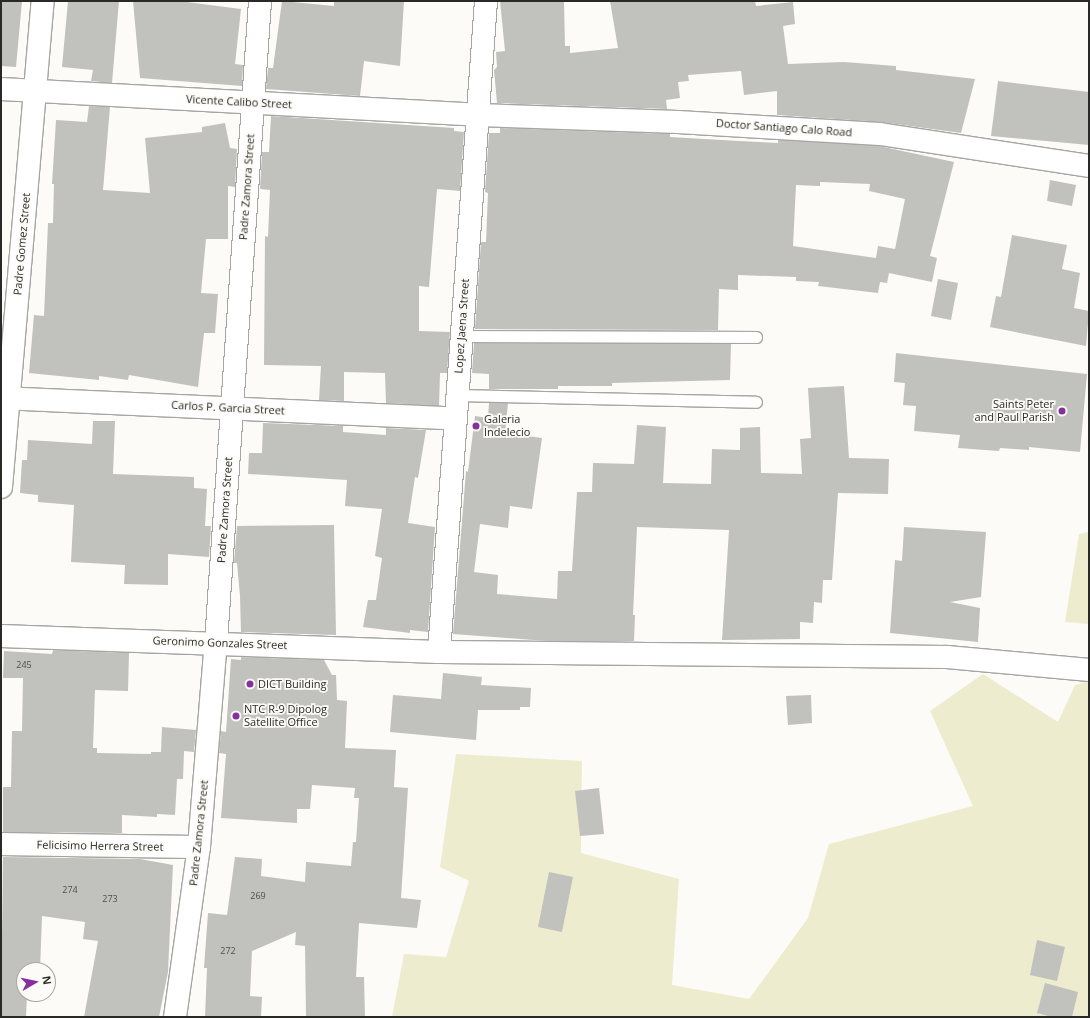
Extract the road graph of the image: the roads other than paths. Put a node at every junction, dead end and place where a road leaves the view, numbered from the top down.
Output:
1 (43, 1) edge
2 (260, 1) edge
3 (486, 1) edge
4 (1, 89) edge
5 (36, 90) junction
6 (253, 102) junction
7 (477, 115) junction
8 (1089, 166) edge
9 (461, 336) junction
10 (756, 337) dead end
11 (457, 395) junction
12 (5, 398) edge
13 (756, 402) dead end
14 (232, 408) junction
15 (455, 419) junction
16 (1, 487) edge
17 (1, 636) edge
18 (216, 642) junction
19 (439, 652) junction
20 (1089, 670) edge
21 (1, 844) edge
22 (199, 847) junction
23 (175, 1017) edge

1 - 5 street, Padre Gomez Street
2 - 6 street, Padre Zamora Street
3 - 7 street, Lopez Jaena Street
4 - 5 street, Vicente Calibo Street
5 - 6 street, Vicente Calibo Street
5 - 12 street, Padre Gomez Street
6 - 7 street, Vicente Calibo Street
6 - 14 street, Padre Zamora Street
7 - 8 street, Doctor Santiago Calo Road
7 - 9 street, Lopez Jaena Street
9 - 10 lane
9 - 11 street, Lopez Jaena Street
11 - 13 lane
11 - 15 street, Lopez Jaena Street
12 - 14 street, Carlos P. Garcia Street
12 - 16 street, Padre Gomez Street
14 - 15 street, Carlos P. Garcia Street
14 - 18 street, Padre Zamora Street
15 - 19 street, Lopez Jaena Street
17 - 18 street, Geronimo Gonzales Street
18 - 19 street, Geronimo Gonzales Street
18 - 22 street, Padre Zamora Street
19 - 20 street, Geronimo Gonzales Street
21 - 22 street, Felicisimo Herrera Street
22 - 23 street, Padre Zamora Street

